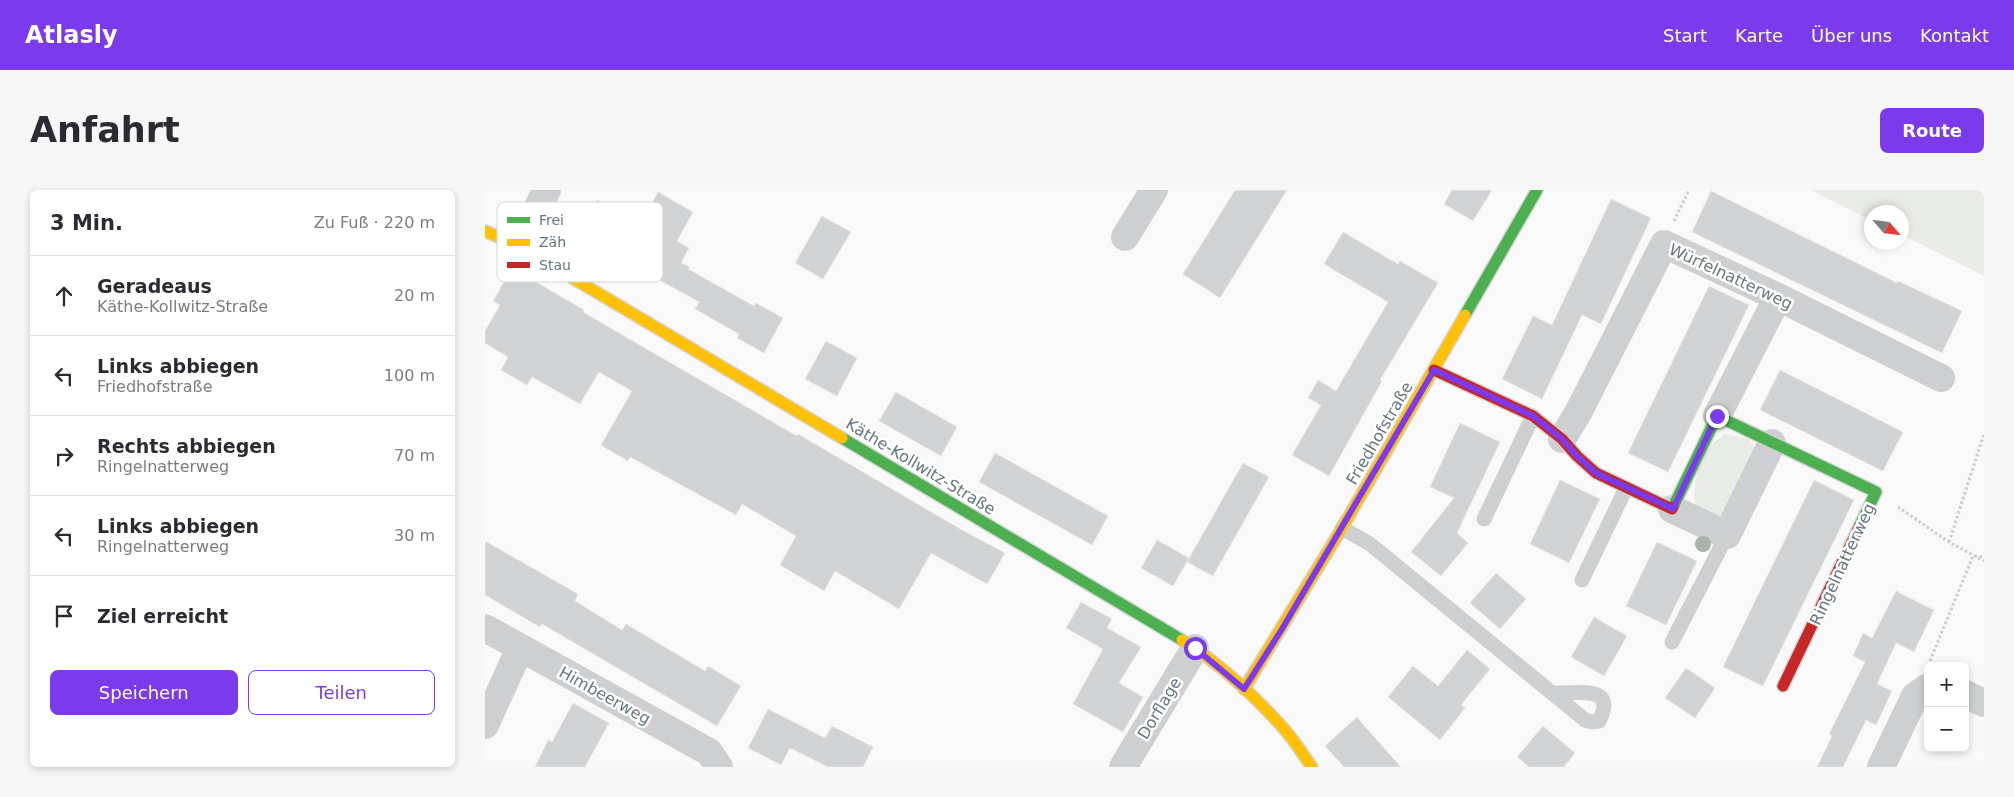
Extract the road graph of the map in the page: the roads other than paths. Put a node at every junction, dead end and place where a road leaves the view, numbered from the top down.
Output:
1 (547, 190) edge
2 (1153, 190) edge
3 (1537, 190) edge
4 (540, 202) edge
5 (485, 231) edge
6 (497, 236) edge
7 (1125, 237) dead end
8 (579, 282) edge
9 (1778, 298) junction
10 (1434, 370) junction
11 (1941, 378) dead end
12 (1533, 416) junction
13 (1717, 416) junction
14 (1562, 439) junction
15 (1771, 444) junction
16 (1626, 488) junction
17 (1673, 509) junction
18 (1484, 519) dead end
19 (1342, 528) junction
20 (1727, 535) junction
21 (1582, 580) dead end
22 (485, 628) edge
23 (1672, 642) dead end
24 (520, 648) junction
25 (1195, 648) junction
26 (1783, 686) dead end
27 (1244, 689) junction
28 (1922, 692) edge
29 (1553, 693) dead end
30 (1969, 696) edge
31 (1984, 703) edge
32 (485, 725) edge
33 (719, 767) edge
34 (1123, 767) edge
35 (1312, 767) edge
36 (1881, 767) edge

1 - 4 street
2 - 7 street
3 - 10 street, Friedhofstraße
5 - 6 street, Käthe-Kollwitz-Straße
8 - 25 street, Käthe-Kollwitz-Straße
9 - 11 street, Würfelnatterweg
9 - 13 street
9 - 14 street, Würfelnatterweg
10 - 12 street
10 - 19 street, Friedhofstraße
12 - 14 street
12 - 18 lane
13 - 15 street, Ringelnatterweg
13 - 17 street
14 - 16 street
15 - 20 street
15 - 26 street, Ringelnatterweg
16 - 17 street
16 - 21 lane
17 - 20 street
19 - 27 street, Friedhofstraße
19 - 29 lane
20 - 23 lane
22 - 24 street, Himbeerweg
24 - 32 street
24 - 33 street, Himbeerweg
25 - 27 street, Käthe-Kollwitz-Straße
25 - 34 street, Dorflage
27 - 35 street, Käthe-Kollwitz-Straße
28 - 36 street
30 - 31 street

